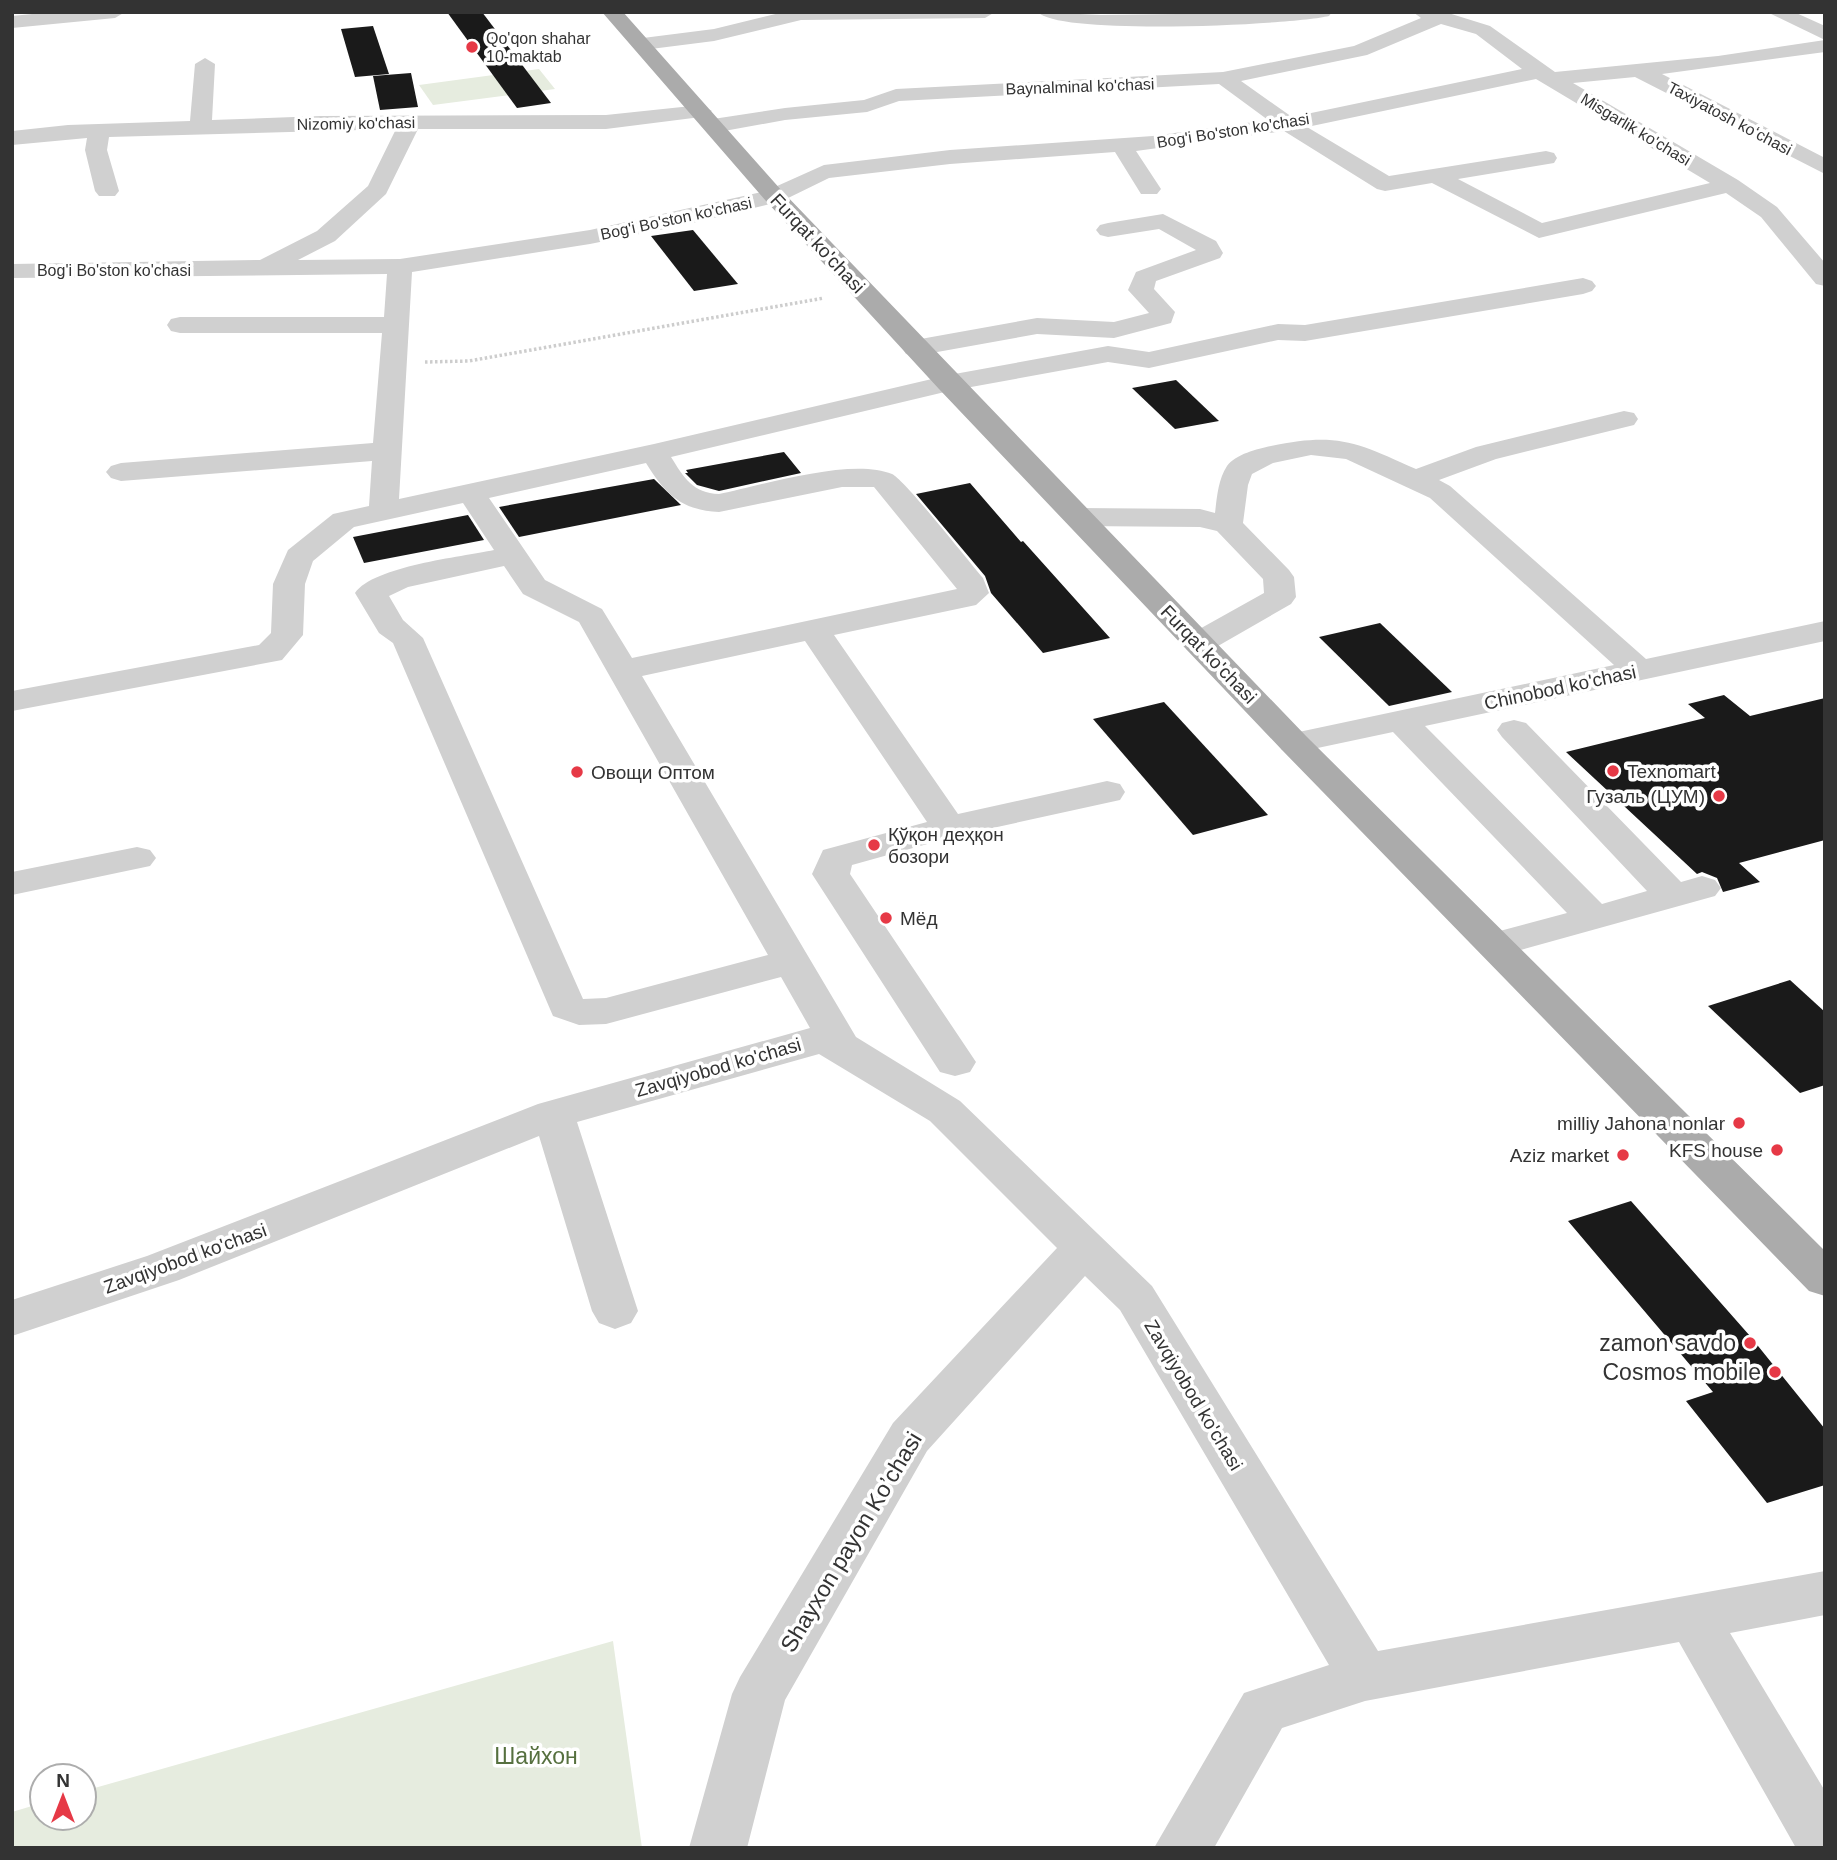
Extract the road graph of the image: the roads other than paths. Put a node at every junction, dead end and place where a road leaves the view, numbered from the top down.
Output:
1 (115, 12) edge
2 (611, 12) edge
3 (985, 12) edge
4 (1048, 12) edge
5 (1322, 12) edge
6 (1777, 12) edge
7 (90, 13) edge
8 (904, 13) edge
9 (1432, 15) edge
10 (1194, 16) edge
11 (1481, 21) edge
12 (12, 22) edge
13 (643, 44) junction
14 (1824, 44) edge
15 (1208, 57) dead end
16 (205, 64) dead end
17 (1636, 69) junction
18 (1545, 75) junction
19 (1220, 79) junction
20 (707, 118) junction
21 (410, 122) junction
22 (1288, 124) junction
23 (201, 127) junction
24 (99, 131) junction
25 (12, 138) edge
26 (1122, 146) junction
27 (1546, 158) dead end
28 (1825, 167) edge
29 (1436, 176) junction
30 (1730, 185) junction
31 (1149, 188) dead end
32 (107, 191) dead end
33 (774, 196) junction
34 (1108, 230) dead end
35 (400, 266) junction
36 (259, 270) junction
37 (12, 271) edge
38 (1825, 279) edge
39 (1584, 286) dead end
40 (180, 325) dead end
41 (396, 325) junction
42 (915, 348) junction
43 (948, 383) junction
44 (1625, 419) dead end
45 (387, 451) junction
46 (654, 453) junction
47 (121, 472) dead end
48 (1415, 479) junction
49 (470, 492) junction
50 (383, 511) junction
51 (1079, 517) junction
52 (1228, 525) junction
53 (513, 555) junction
54 (814, 630) junction
55 (1825, 631) edge
56 (1199, 643) junction
57 (623, 670) junction
58 (1639, 670) junction
59 (12, 701) edge
60 (1401, 721) junction
61 (1514, 730) dead end
62 (1294, 743) junction
63 (1107, 792) dead end
64 (949, 827) junction
65 (137, 858) dead end
66 (12, 884) edge
67 (1594, 918) junction
68 (1495, 945) junction
69 (792, 961) junction
70 (841, 1046) junction
71 (956, 1062) dead end
72 (553, 1114) junction
73 (1085, 1247) junction
74 (1825, 1279) edge
75 (615, 1311) dead end
76 (12, 1318) edge
77 (1825, 1593) edge
78 (1692, 1617) junction
79 (1365, 1677) junction
80 (1825, 1844) edge
81 (719, 1848) edge
82 (1183, 1848) edge

1 - 7 street
2 - 13 main road, Furqat ko'chasi
3 - 8 street
4 - 10 street
5 - 10 street
6 - 14 street
7 - 12 street
8 - 13 street
9 - 11 street, Misgarlik ko'chasi
9 - 19 street, Baynalminal ko'chasi
11 - 18 street, Misgarlik ko'chasi
13 - 20 main road, Furqat ko'chasi
14 - 17 street, Bog'i Bo'ston ko'chasi
15 - 19 street
16 - 23 street
17 - 18 street, Bog'i Bo'ston ko'chasi
17 - 28 street, Taxiyatosh koʻchasi
18 - 22 street, Bog'i Bo'ston ko'chasi
18 - 30 street, Misgarlik ko'chasi
19 - 20 street, Baynalminal ko'chasi
19 - 22 street
20 - 21 street, Nizomiy ko'chasi
20 - 33 main road, Furqat ko'chasi
21 - 23 street, Nizomiy ko'chasi
21 - 36 street
22 - 26 street, Bog'i Bo'ston ko'chasi
22 - 29 street
23 - 24 street, Nizomiy ko'chasi
24 - 25 street, Nizomiy ko'chasi
24 - 32 street
26 - 31 street
26 - 33 street, Bog'i Bo'ston ko'chasi
27 - 29 street
29 - 30 street
30 - 38 street, Misgarlik ko'chasi
33 - 35 street, Bog'i Bo'ston ko'chasi
33 - 42 main road, Furqat ko'chasi
34 - 42 street
35 - 36 street, Bog'i Bo'ston ko'chasi
35 - 41 street
36 - 37 street, Bog'i Bo'ston ko'chasi
39 - 43 street
40 - 41 street
41 - 45 street
42 - 43 main road, Furqat ko'chasi
43 - 46 street
43 - 51 main road, Furqat ko'chasi
44 - 48 street
45 - 47 street
45 - 50 street
46 - 49 street
46 - 54 street
48 - 52 street
48 - 58 street
49 - 50 street
49 - 53 street
50 - 59 street
51 - 52 street
51 - 56 main road, Furqat ko'chasi
52 - 56 street
53 - 57 street
53 - 69 street
54 - 57 street
54 - 64 street
55 - 58 street, Chinobod ko'chasi
56 - 62 main road, Furqat ko'chasi
57 - 69 street
58 - 60 street, Chinobod ko'chasi
60 - 62 street, Chinobod ko'chasi
60 - 67 street
61 - 67 street
62 - 68 main road, Furqat ko'chasi
63 - 64 street
64 - 71 street
65 - 66 street
67 - 68 street
68 - 74 main road, Furqat ko'chasi
69 - 70 street
70 - 72 street, Zavqiyobod ko'chasi
70 - 73 street, Zavqiyobod ko'chasi
72 - 75 street
72 - 76 street, Zavqiyobod ko'chasi
73 - 79 street, Zavqiyobod ko'chasi
73 - 81 street, Shayxon payon Ko’chasi
77 - 78 street
78 - 79 street
78 - 80 street
79 - 82 street

